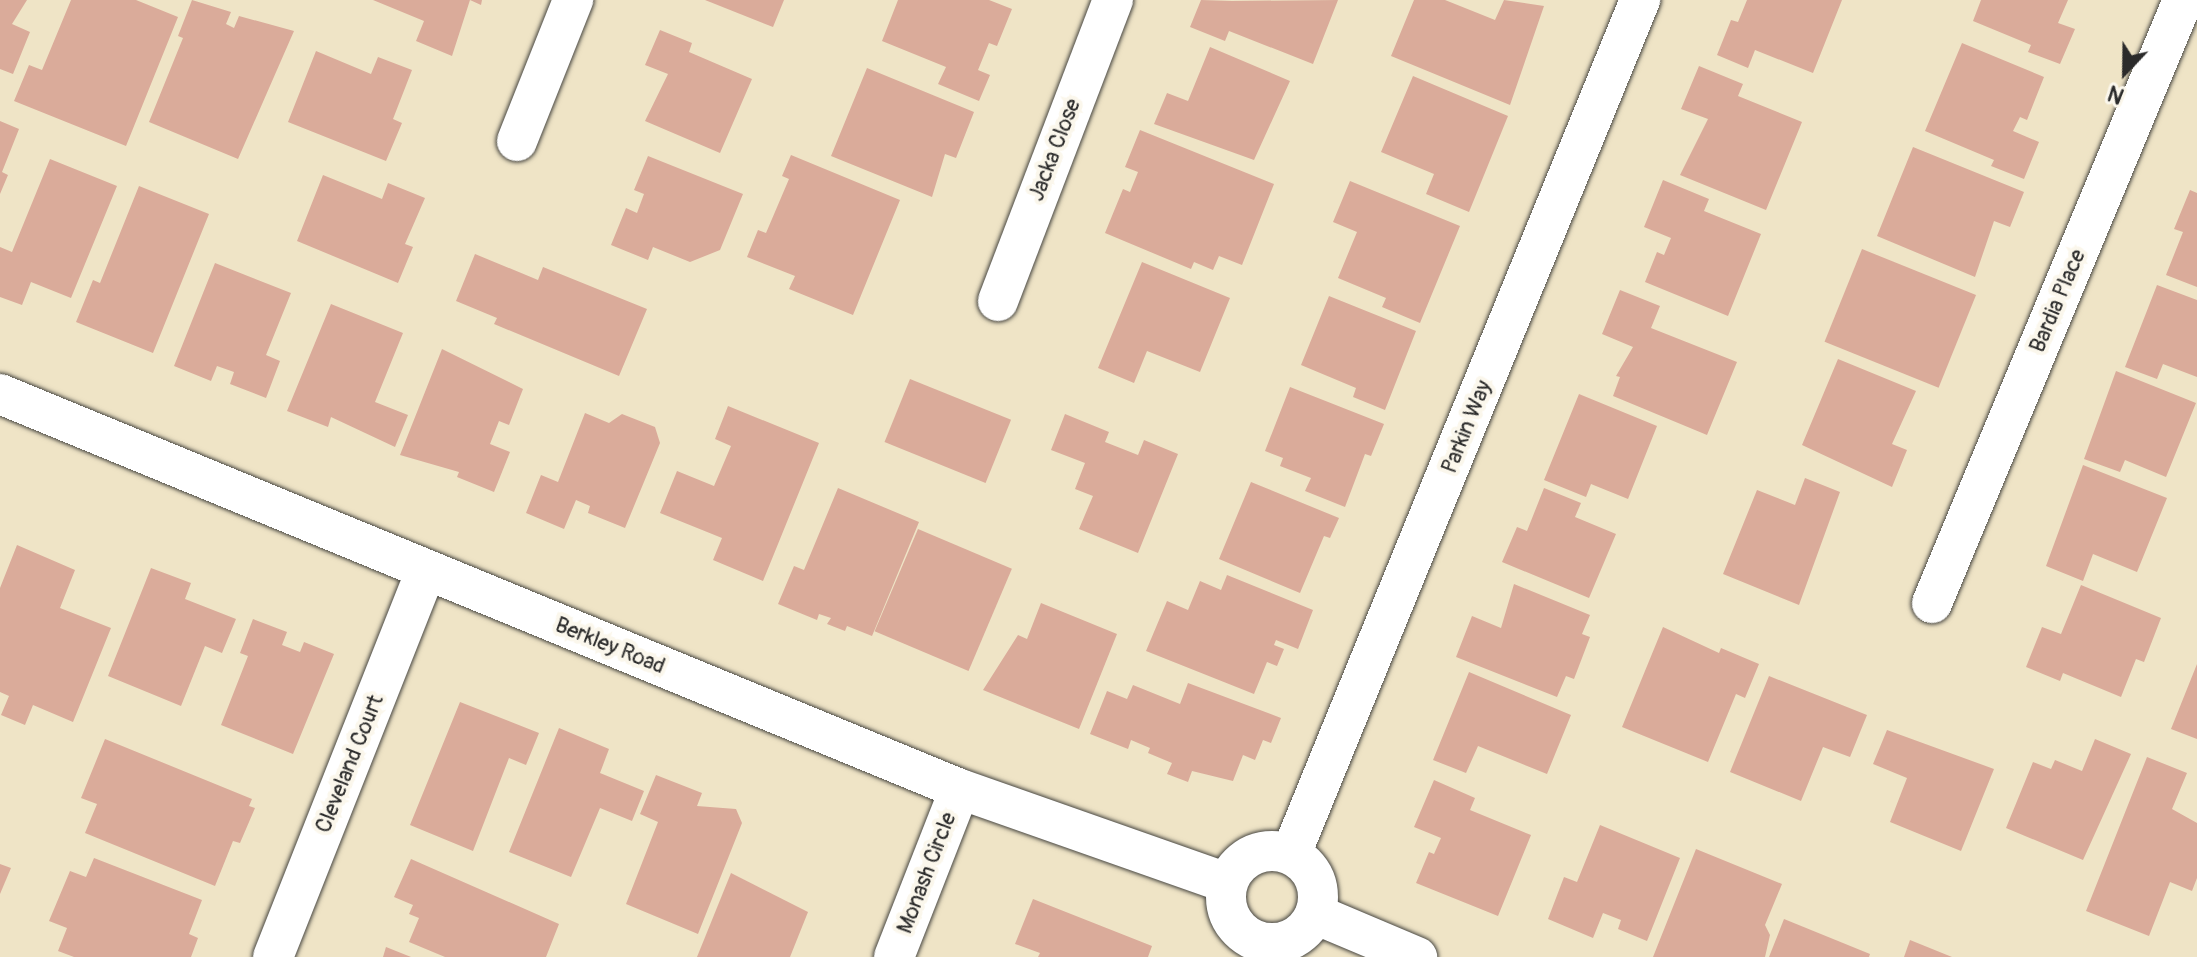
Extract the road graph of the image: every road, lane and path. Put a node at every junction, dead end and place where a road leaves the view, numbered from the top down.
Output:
1 (573, 0) edge
2 (1113, 0) edge
3 (1640, 0) edge
4 (2183, 0) edge
5 (517, 141) dead end
6 (998, 301) dead end
7 (0, 394) edge
8 (426, 570) junction
9 (1932, 603) dead end
10 (960, 789) junction
11 (1291, 854) junction
12 (1227, 883) junction
13 (1315, 914) junction
14 (273, 957) edge
15 (894, 957) edge
16 (1417, 957) edge

1 - 5 street
2 - 6 street, Jacka Close
3 - 11 street, Parkin Way
4 - 9 street, Bardia Place
7 - 8 street, Berkley Road
8 - 10 street, Berkley Road
8 - 14 street, Cleveland Court
10 - 12 street, Berkley Road
10 - 15 street, Monash Circle
11 - 12 street
11 - 13 street
12 - 13 street
13 - 16 street

